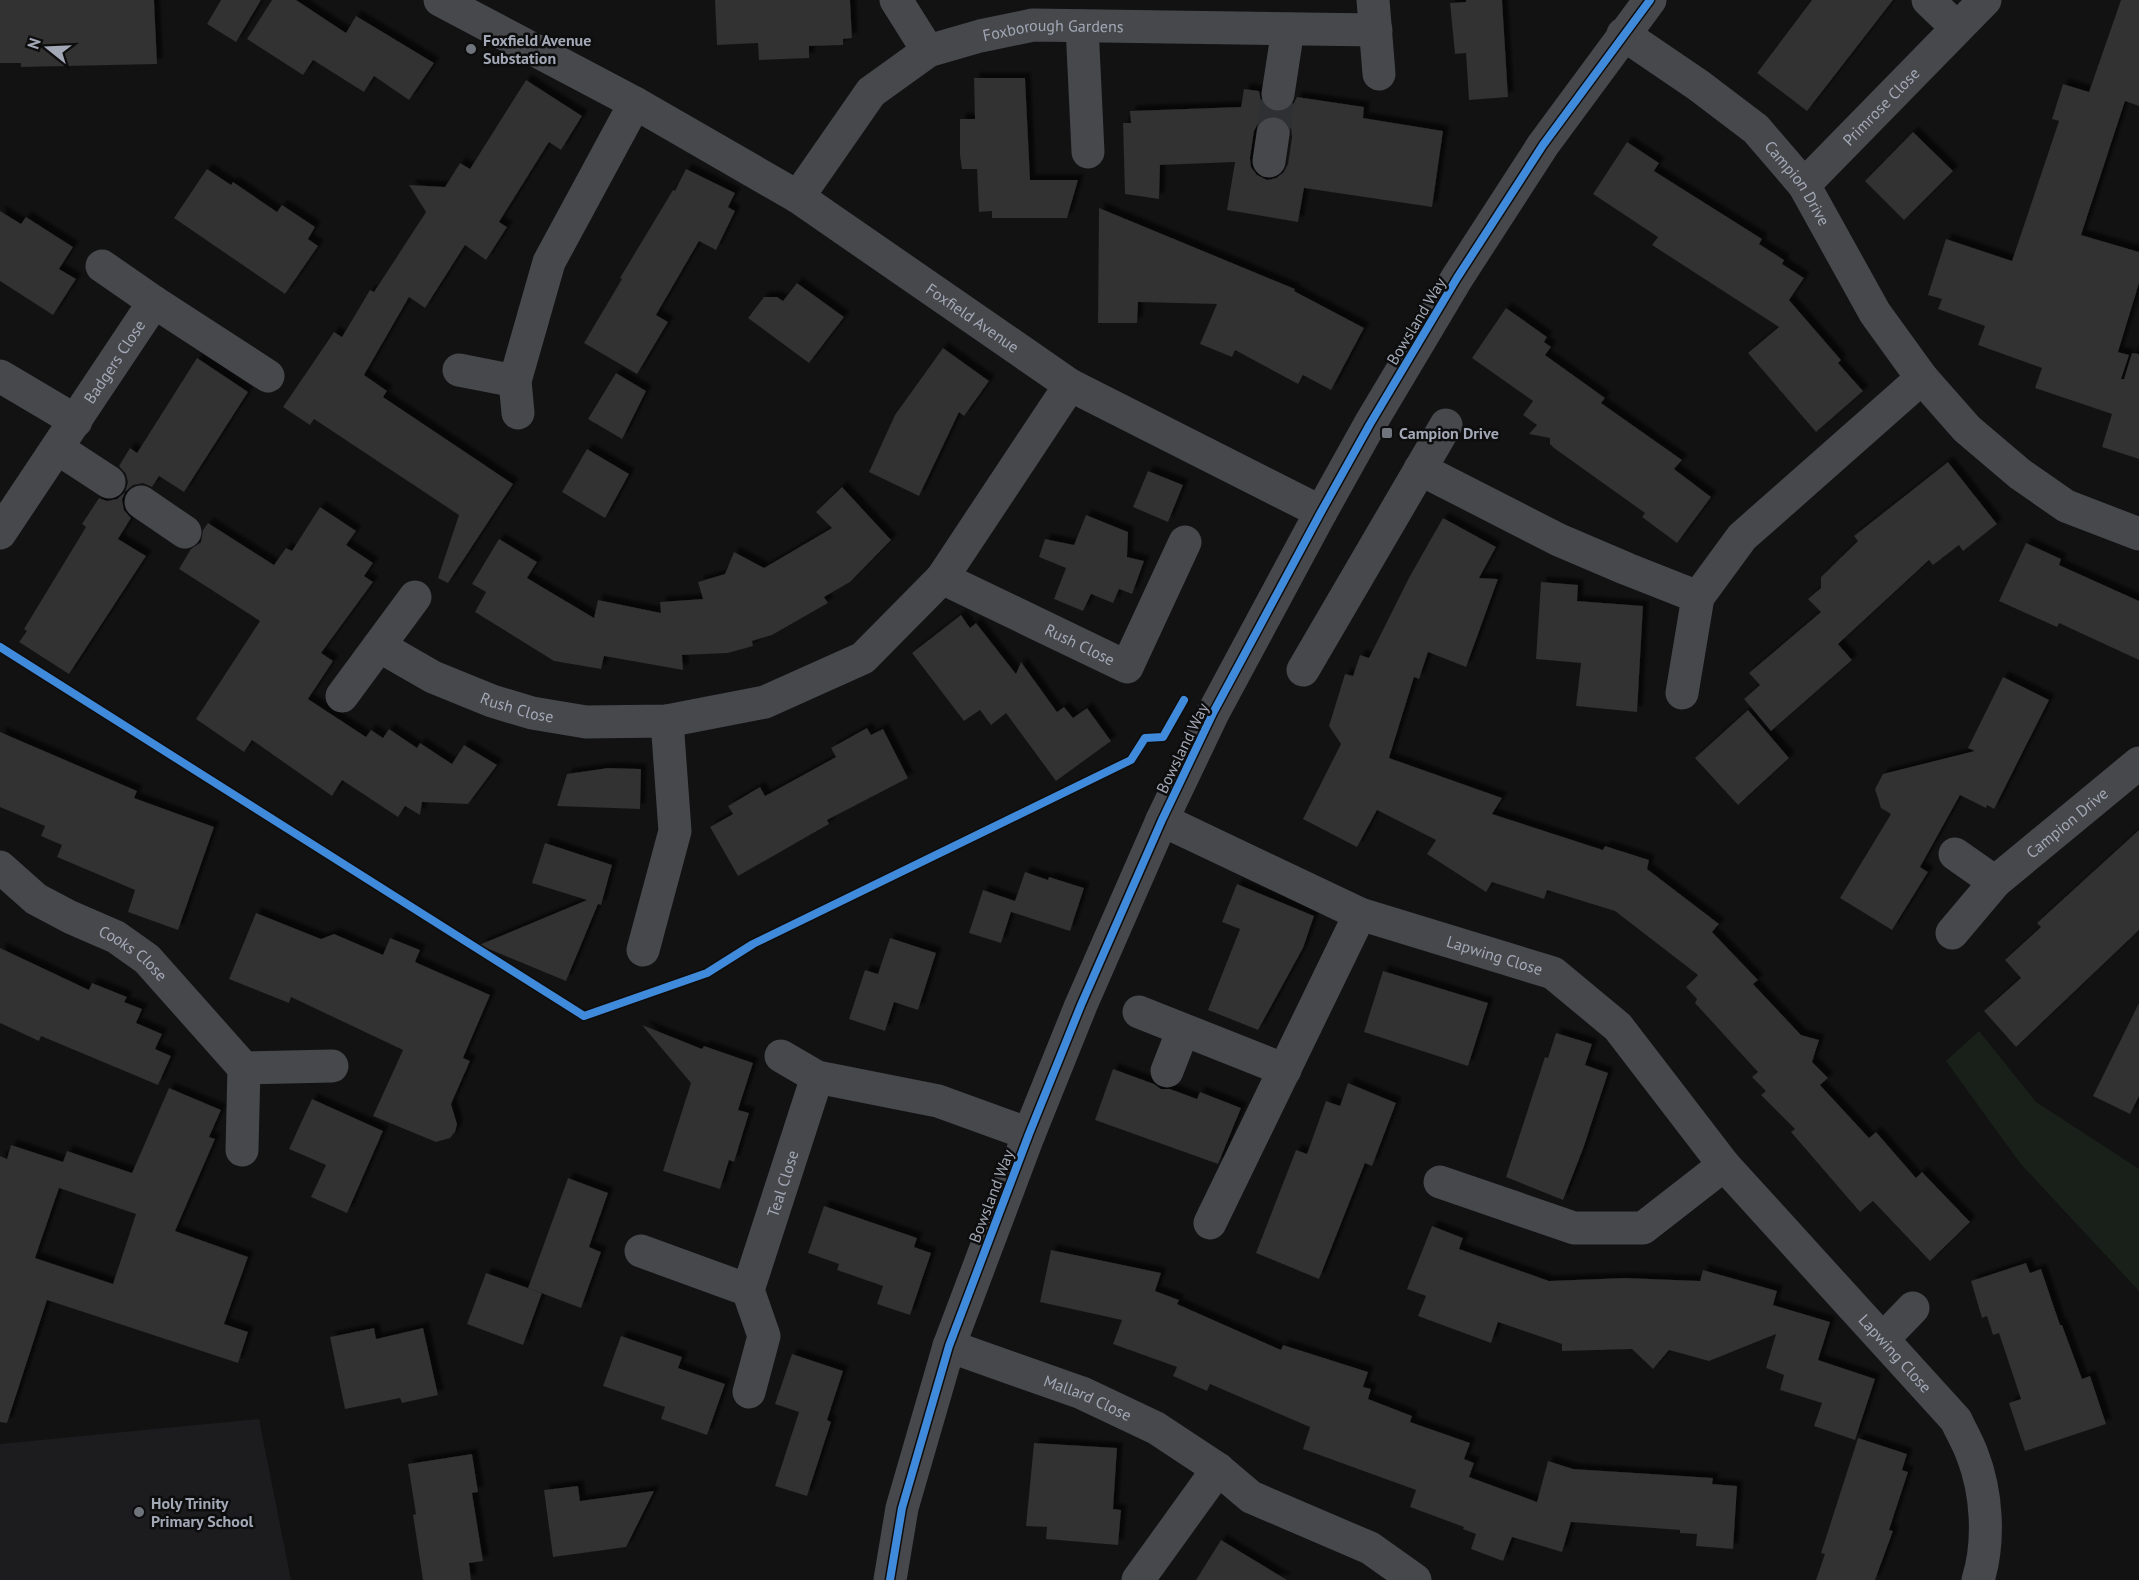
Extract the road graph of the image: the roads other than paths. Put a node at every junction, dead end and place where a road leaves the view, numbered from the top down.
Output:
1 (440, 0) edge
2 (896, 0) edge
3 (1650, 0) edge
4 (1928, 0) edge
5 (1985, 0) edge
6 (1032, 13) edge
7 (1375, 15) edge
8 (1082, 26) junction
9 (1957, 28) junction
10 (1288, 29) junction
11 (1623, 34) junction
12 (928, 51) junction
13 (1379, 74) dead end
14 (1278, 94) tunnel mouth
15 (635, 103) junction
16 (1088, 152) dead end
17 (1804, 185) junction
18 (798, 197) junction
19 (102, 266) dead end
20 (154, 302) junction
21 (459, 370) dead end
22 (0, 376) edge
23 (268, 376) dead end
24 (1922, 378) junction
25 (515, 381) junction
26 (1070, 385) junction
27 (518, 413) dead end
28 (76, 421) junction
29 (1446, 425) dead end
30 (57, 448) junction
31 (1420, 469) junction
32 (109, 482) dead end
33 (141, 502) dead end
34 (1320, 512) junction
35 (186, 532) dead end
36 (0, 533) edge
37 (2139, 534) edge
38 (1185, 542) dead end
39 (942, 578) junction
40 (415, 597) dead end
41 (1698, 597) junction
42 (379, 646) junction
43 (1303, 670) dead end
44 (1682, 693) dead end
45 (342, 696) dead end
46 (667, 721) junction
47 (2139, 763) edge
48 (1162, 820) junction
49 (1955, 854) dead end
50 (0, 867) edge
51 (1995, 882) junction
52 (1360, 914) junction
53 (1952, 933) dead end
54 (644, 950) dead end
55 (1139, 1012) dead end
56 (1183, 1030) junction
57 (781, 1056) dead end
58 (332, 1066) dead end
59 (244, 1068) junction
60 (1285, 1070) junction
61 (1167, 1071) dead end
62 (817, 1077) junction
63 (1029, 1134) junction
64 (242, 1150) dead end
65 (1724, 1165) junction
66 (1440, 1182) dead end
67 (1210, 1223) dead end
68 (641, 1251) dead end
69 (748, 1290) junction
70 (1913, 1308) dead end
71 (1883, 1339) junction
72 (949, 1346) junction
73 (749, 1392) dead end
74 (1218, 1469) junction
75 (890, 1580) edge
76 (1138, 1580) edge
77 (1415, 1580) edge
78 (1978, 1580) edge

1 - 15 street, Foxfield Avenue
2 - 12 street
3 - 11 street, Bowsland Way
4 - 9 street
5 - 9 street, Primrose Close
6 - 8 street, Foxborough Gardens
6 - 12 street, Foxborough Gardens
7 - 10 street, Foxborough Gardens
7 - 13 street, Foxborough Gardens
8 - 10 street, Foxborough Gardens
8 - 16 street
9 - 17 street, Primrose Close
10 - 14 street
11 - 17 street, Campion Drive
11 - 34 street, Bowsland Way
12 - 18 street, Foxborough Gardens
15 - 18 street, Foxfield Avenue
15 - 25 street
17 - 24 street, Campion Drive
18 - 26 street, Foxfield Avenue
19 - 20 street, Badgers Close
20 - 23 street, Badgers Close
20 - 28 street, Badgers Close
21 - 25 street
22 - 28 street, Badgers Close
24 - 37 street, Campion Drive
24 - 41 street
25 - 27 street
26 - 34 street, Foxfield Avenue
26 - 39 street, Rush Close
28 - 30 street, Badgers Close
29 - 31 street
30 - 32 street
30 - 36 street, Badgers Close
31 - 41 street
31 - 43 street
33 - 35 street
34 - 48 street, Bowsland Way
38 - 39 street, Rush Close
39 - 46 street, Rush Close
40 - 42 street
41 - 44 street
42 - 45 street
42 - 46 street, Rush Close
46 - 54 street
47 - 51 street, Campion Drive
48 - 52 street, Lapwing Close
48 - 63 street, Bowsland Way
49 - 51 street
50 - 59 street, Cooks Close
51 - 53 street, Campion Drive
52 - 60 street
52 - 65 street, Lapwing Close
55 - 56 street
56 - 60 street
56 - 61 street
57 - 62 street
58 - 59 street
59 - 64 street
60 - 67 street
62 - 63 street
62 - 69 street, Teal Close
63 - 72 street, Bowsland Way
65 - 66 street
65 - 71 street, Lapwing Close
68 - 69 street
69 - 73 street
70 - 71 street
71 - 78 street, Lapwing Close
72 - 74 street, Mallard Close
72 - 75 street, Bowsland Way
74 - 76 street
74 - 77 street, Mallard Close

